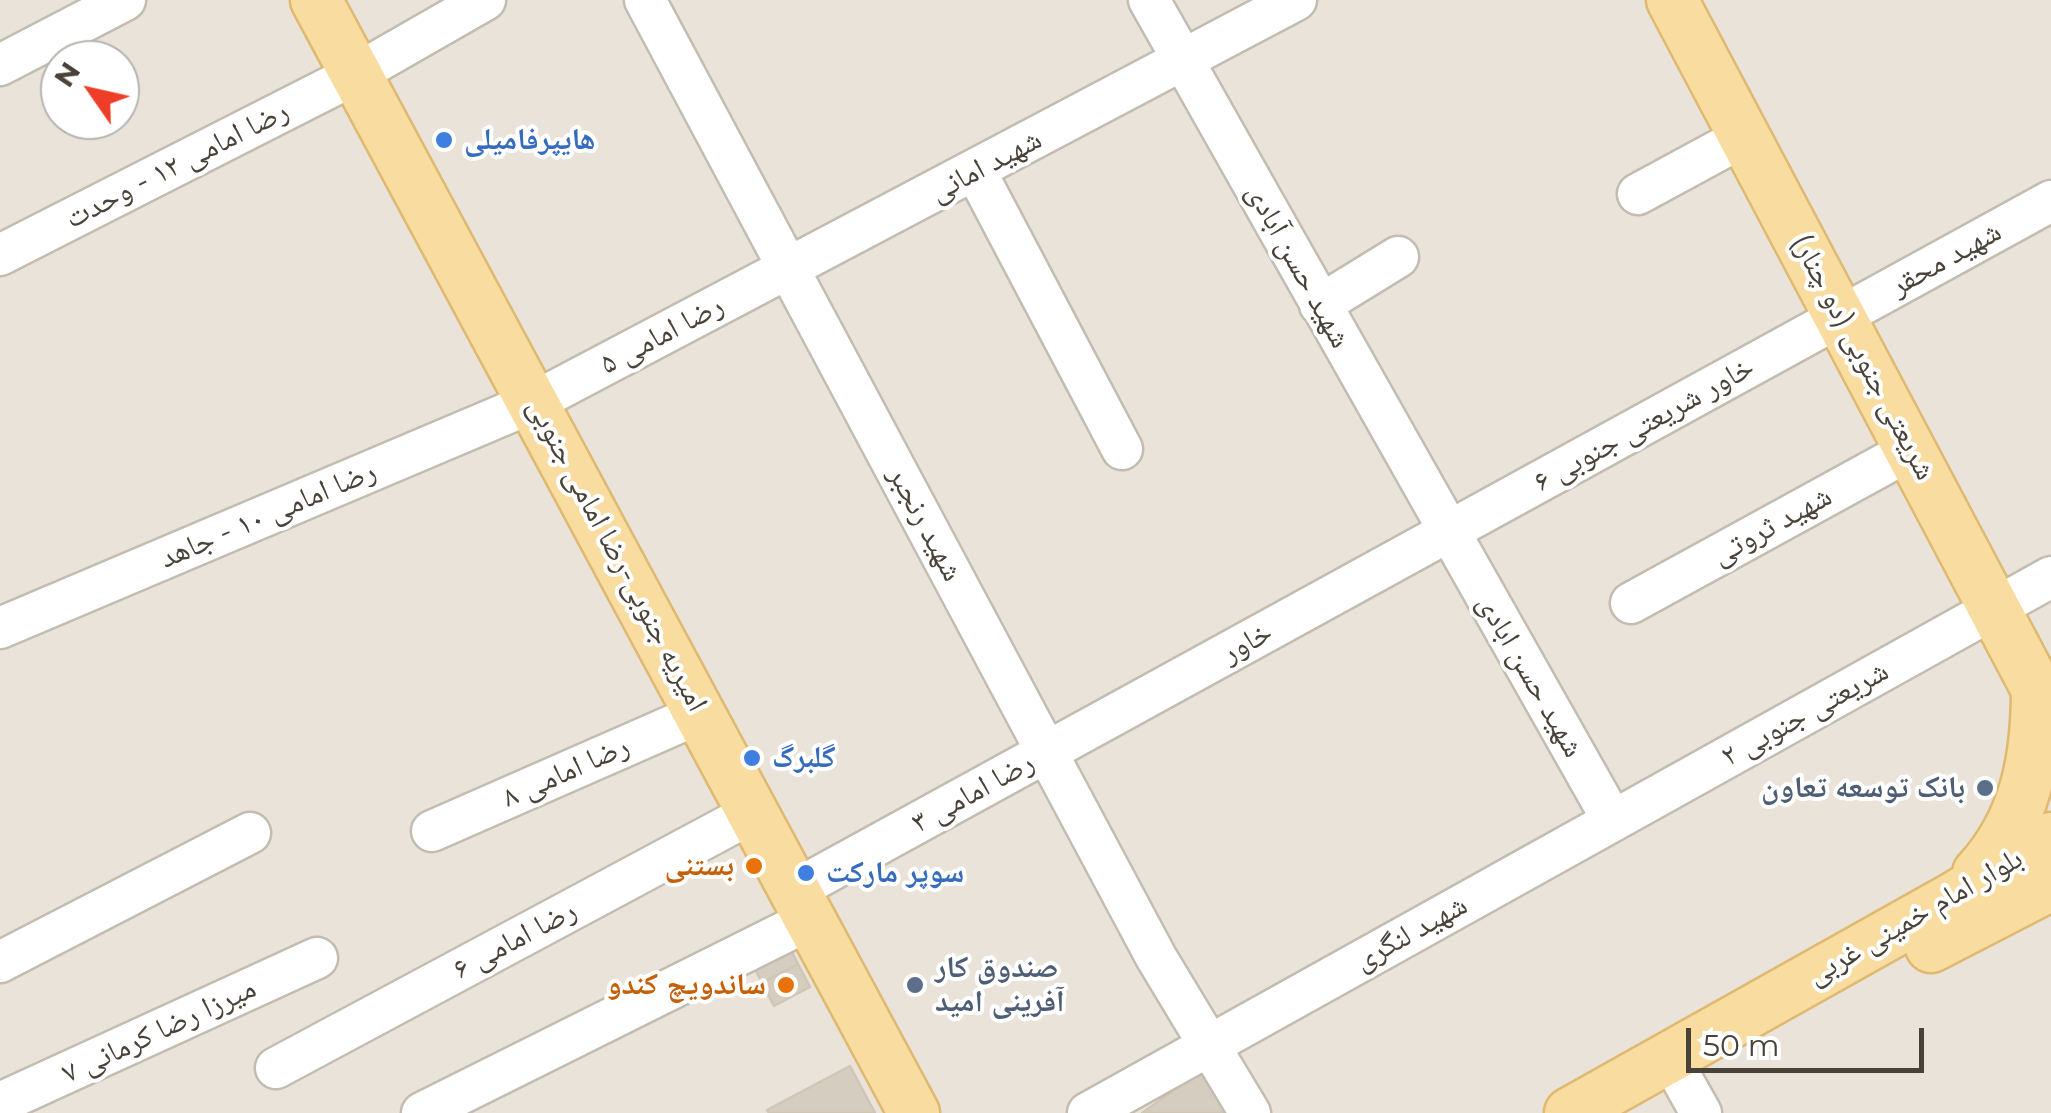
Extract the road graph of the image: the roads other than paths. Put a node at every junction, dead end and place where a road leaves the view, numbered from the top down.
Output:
1 (125, 0) edge
2 (316, 0) edge
3 (485, 0) edge
4 (645, 0) edge
5 (1149, 0) edge
6 (1296, 0) edge
7 (1672, 0) edge
8 (1183, 61) junction
9 (0, 65) edge
10 (354, 74) junction
11 (1745, 136) junction
12 (976, 172) junction
13 (1638, 194) dead end
14 (2051, 201) edge
15 (0, 255) edge
16 (1398, 257) dead end
17 (789, 269) junction
18 (1320, 305) junction
19 (1841, 317) junction
20 (536, 402) junction
21 (1122, 449) dead end
22 (1912, 449) junction
23 (1448, 532) junction
24 (2051, 576) edge
25 (1631, 603) dead end
26 (1996, 607) junction
27 (0, 628) edge
28 (2044, 702) edge
29 (700, 712) junction
30 (1046, 753) junction
31 (754, 812) junction
32 (1613, 820) junction
33 (432, 832) dead end
34 (250, 833) dead end
35 (2051, 838) edge
36 (2051, 885) edge
37 (803, 905) junction
38 (1968, 909) junction
39 (2051, 924) edge
40 (317, 958) dead end
41 (0, 962) edge
42 (1208, 1046) junction
43 (276, 1068) dead end
44 (1692, 1097) edge
45 (0, 1104) edge
46 (904, 1109) edge
47 (422, 1113) edge
48 (1088, 1113) edge
49 (1250, 1113) edge
50 (1570, 1113) edge
51 (1628, 1113) edge

1 - 9 street
2 - 10 main road, امیریه جنوبی-رضا امامی جنوبی
3 - 10 street, رضا امامی ۱۲ - وحدت
4 - 17 street, شهید رنجبر
5 - 8 street, شهید حسن آبادی
6 - 8 street, شهید امانی
7 - 11 main road, شریعتی جنوبی (دو چنار)
8 - 12 street, شهید امانی
8 - 18 street, شهید حسن آبادی
10 - 15 street, رضا امامی ۱۲ - وحدت
10 - 20 main road, امیریه جنوبی-رضا امامی جنوبی
11 - 13 street
11 - 19 main road, شریعتی جنوبی (دو چنار)
12 - 17 street, شهید امانی
12 - 21 street
14 - 19 street, شهید محقر
16 - 18 street
17 - 20 street, رضا امامی ۵
17 - 30 street, شهید رنجبر
18 - 23 street, شهید حسن آبادی
19 - 22 main road, شریعتی جنوبی (دو چنار)
19 - 23 street, خاور شریعتی جنوبی ۶
20 - 27 street, رضا امامی ۱۰ - جاهد
20 - 29 main road, امیریه جنوبی-رضا امامی جنوبی
22 - 25 street, شهید ثروتی
22 - 26 main road, شریعتی جنوبی (دو چنار)
23 - 30 street, خاور
23 - 32 street, شهید حسن ابادی
24 - 26 street, شریعتی جنوبی ۲
26 - 28 main road, شریعتی جنوبی (دو چنار)
26 - 32 street, شریعتی جنوبی ۲
28 - 38 main road
29 - 31 main road, امیریه جنوبی-رضا امامی جنوبی
29 - 33 street, رضا امامی ۸
30 - 37 street, رضا امامی ۳
30 - 42 street, شهید رنجبر
31 - 37 main road, امیریه جنوبی-رضا امامی جنوبی
31 - 43 street, رضا امامی ۶
32 - 42 street, شهید لنگری
34 - 41 street
35 - 38 main road, بلوار امام خمینی غربی
36 - 38 main road, بلوار امام خمینی غربی
37 - 46 main road, امیریه جنوبی-رضا امامی جنوبی
37 - 47 street, رضا امامی ۳
38 - 39 main road
38 - 44 main road, بلوار امام خمینی غربی
38 - 50 main road, بلوار امام خمینی غربی
40 - 45 street, میرزا رضا کرمانی ۷
42 - 48 street, شهید لنگری
42 - 49 street, شهید رنجبر
44 - 51 main road, بلوار امام خمینی غربی

